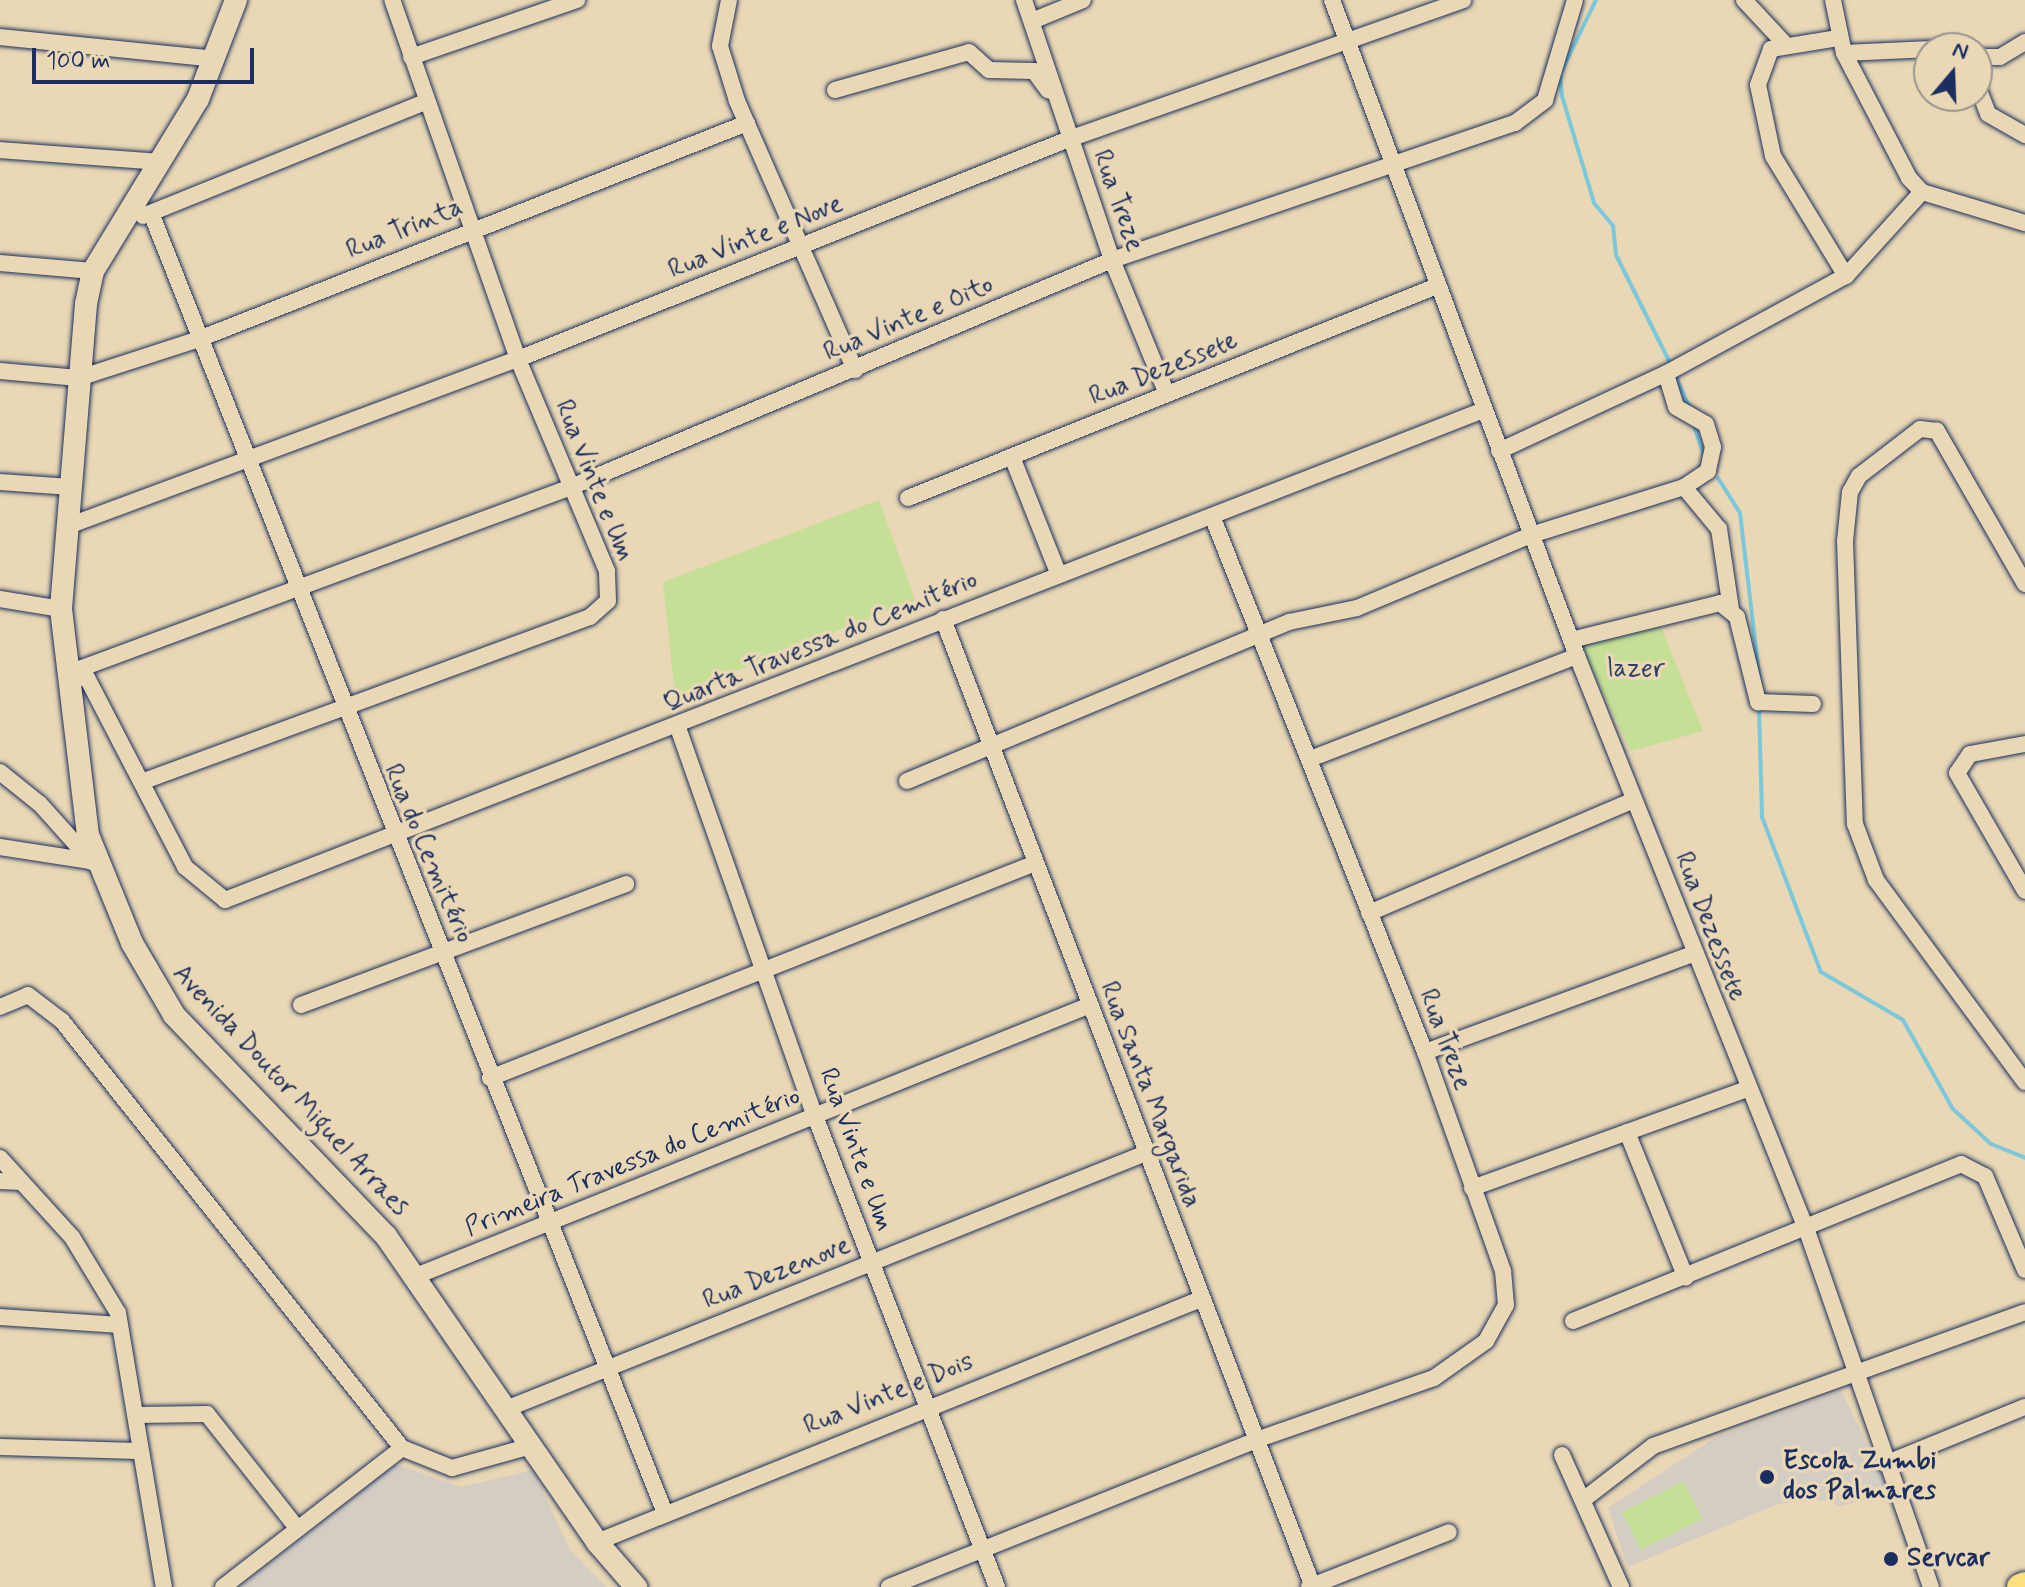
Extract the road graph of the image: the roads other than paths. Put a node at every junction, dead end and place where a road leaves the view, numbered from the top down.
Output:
1 (236, 0) edge
2 (392, 0) edge
3 (577, 0) edge
4 (729, 0) edge
5 (1024, 0) edge
6 (1083, 0) edge
7 (1332, 0) edge
8 (1463, 0) edge
9 (1575, 0) edge
10 (1744, 0) edge
11 (1833, 0) edge
12 (1032, 21) junction
13 (0, 37) edge
14 (1344, 37) junction
15 (2025, 42) edge
16 (1786, 45) junction
17 (1841, 46) junction
18 (1913, 47) edge
19 (411, 57) junction
20 (1993, 57) edge
21 (216, 59) junction
22 (835, 90) dead end
23 (427, 101) junction
24 (1058, 105) junction
25 (1987, 112) edge
26 (747, 123) junction
27 (2025, 135) edge
28 (1069, 139) junction
29 (0, 150) edge
30 (160, 162) junction
31 (1392, 162) junction
32 (1922, 192) junction
33 (151, 213) junction
34 (124, 223) junction
35 (2025, 223) edge
36 (471, 230) junction
37 (801, 247) junction
38 (1112, 260) junction
39 (0, 263) edge
40 (93, 271) junction
41 (1846, 276) junction
42 (1437, 286) junction
43 (199, 339) junction
44 (518, 359) junction
45 (855, 370) junction
46 (0, 371) edge
47 (1672, 371) junction
48 (79, 378) junction
49 (1167, 394) junction
50 (1484, 410) junction
51 (1499, 451) junction
52 (1012, 457) junction
53 (247, 460) junction
54 (0, 482) edge
55 (71, 487) junction
56 (571, 487) junction
57 (1684, 487) junction
58 (908, 498) dead end
59 (1214, 521) junction
60 (68, 526) junction
61 (1531, 535) junction
62 (1059, 575) junction
63 (2025, 582) edge
64 (296, 586) junction
65 (0, 599) edge
66 (61, 609) junction
67 (1731, 609) junction
68 (943, 619) junction
69 (1259, 634) junction
70 (1574, 648) junction
71 (82, 668) junction
72 (69, 691) junction
73 (1813, 704) dead end
74 (340, 708) junction
75 (677, 725) junction
76 (2025, 744) edge
77 (988, 749) junction
78 (1310, 759) junction
79 (0, 772) edge
80 (144, 781) junction
81 (907, 781) dead end
82 (1634, 800) junction
83 (392, 836) junction
84 (0, 847) edge
85 (94, 862) junction
86 (1033, 864) junction
87 (626, 884) dead end
88 (2025, 891) edge
89 (1369, 913) junction
90 (1695, 953) junction
91 (444, 957) junction
92 (768, 968) junction
93 (301, 1005) dead end
94 (1090, 1005) junction
95 (0, 1007) edge
96 (1425, 1052) junction
97 (490, 1078) junction
98 (2025, 1082) edge
99 (1747, 1089) junction
100 (815, 1116) junction
101 (1627, 1132) junction
102 (1146, 1153) junction
103 (0, 1158) edge
104 (0, 1181) edge
105 (21, 1182) junction
106 (1472, 1188) junction
107 (547, 1223) junction
108 (1807, 1231) junction
109 (871, 1262) junction
110 (2025, 1270) edge
111 (416, 1276) junction
112 (1686, 1278) junction
113 (1201, 1299) junction
114 (2025, 1312) edge
115 (0, 1317) edge
116 (1573, 1321) dead end
117 (120, 1325) junction
118 (605, 1369) junction
119 (1859, 1374) junction
120 (926, 1406) junction
121 (2025, 1407) edge
122 (506, 1409) junction
123 (137, 1415) junction
124 (1256, 1440) junction
125 (531, 1446) junction
126 (0, 1447) edge
127 (402, 1448) junction
128 (138, 1451) junction
129 (1562, 1455) dead end
130 (1885, 1464) junction
131 (1583, 1500) junction
132 (664, 1511) junction
133 (297, 1528) junction
134 (1449, 1532) dead end
135 (597, 1542) junction
136 (982, 1551) junction
137 (164, 1587) edge
138 (223, 1587) edge
139 (636, 1587) edge
140 (889, 1587) edge
141 (997, 1587) edge
142 (1312, 1587) edge
143 (1621, 1587) edge
144 (1931, 1587) edge

1 - 21 main road
2 - 19 street, Rua Vinte e Um
3 - 19 street
4 - 26 street
5 - 12 street, Rua Treze
6 - 12 street
7 - 14 street, Rua Dezessete
8 - 14 street, Rua Vinte e Nove
9 - 31 street, Rua Vinte e Oito
10 - 16 street
11 - 17 street
12 - 24 street, Rua Treze
13 - 21 street
14 - 28 street, Rua Vinte e Nove
14 - 31 street, Rua Dezessete
15 - 20 street
16 - 17 street
16 - 41 street
17 - 18 street
17 - 32 street
19 - 23 street, Rua Vinte e Um
21 - 30 main road
22 - 24 street
23 - 33 street
23 - 36 street, Rua Vinte e Um
24 - 28 street, Rua Treze
25 - 27 street
26 - 36 street, Rua Trinta
26 - 37 street
28 - 37 street, Rua Vinte e Nove
28 - 38 street, Rua Treze
29 - 30 street
30 - 34 main road
31 - 38 street, Rua Vinte e Oito
31 - 42 street, Rua Dezessete
32 - 35 street
32 - 41 street
33 - 34 street
33 - 43 street, Rua do Cemitério
34 - 40 main road
36 - 43 street, Rua Trinta
36 - 44 street, Rua Vinte e Um
37 - 44 street, Rua Vinte e Nove
37 - 45 street
38 - 45 street, Rua Vinte e Oito
38 - 49 street, Rua Treze
39 - 40 street
40 - 48 main road, Avenida Doutor Miguel Arraes
41 - 47 street
42 - 49 street, Rua Dezessete
42 - 50 street, Rua Dezessete
43 - 48 street, Rua Trinta
43 - 53 street, Rua do Cemitério
44 - 53 street, Rua Vinte e Nove
44 - 56 street, Rua Vinte e Um
45 - 56 street, Rua Vinte e Oito
46 - 48 street
47 - 51 street
47 - 57 street
48 - 55 main road, Avenida Doutor Miguel Arraes
49 - 52 street, Rua Dezessete
50 - 51 street, Rua Dezessete
50 - 59 street, Quarta Travessa do Cemitério
51 - 61 street, Rua Dezessete
52 - 58 street, Rua Dezessete
52 - 62 street
53 - 60 street, Rua Vinte e Nove
53 - 64 street, Rua do Cemitério
54 - 55 street
55 - 60 main road, Avenida Doutor Miguel Arraes
56 - 64 street, Rua Vinte e Oito
56 - 74 street, Rua Vinte e Um
57 - 61 street
57 - 67 street
59 - 62 street, Quarta Travessa do Cemitério
59 - 69 street, Rua Treze
60 - 66 main road, Avenida Doutor Miguel Arraes
61 - 69 street
61 - 70 street, Rua Dezessete
62 - 68 street, Quarta Travessa do Cemitério
63 - 98 street
64 - 71 street, Rua Vinte e Oito
64 - 74 street, Rua do Cemitério
65 - 66 street
66 - 72 main road, Avenida Doutor Miguel Arraes
67 - 70 street
67 - 73 street
68 - 75 street, Quarta Travessa do Cemitério
68 - 77 street, Rua Santa Margarida
69 - 77 street
69 - 78 street, Rua Treze
70 - 78 street
70 - 82 street, Rua Dezessete
71 - 72 street
71 - 80 street
72 - 85 main road, Avenida Doutor Miguel Arraes
74 - 80 street, Rua Vinte e Um
74 - 83 street, Rua do Cemitério
75 - 83 street, Quarta Travessa do Cemitério
75 - 92 street, Rua Vinte e Um
76 - 88 street
77 - 81 street
77 - 86 street, Rua Santa Margarida
78 - 89 street, Rua Treze
79 - 85 street
80 - 83 street, Quarta Travessa do Cemitério
82 - 89 street
82 - 90 street, Rua Dezessete
83 - 91 street, Rua do Cemitério
84 - 85 street
85 - 111 main road, Avenida Doutor Miguel Arraes
86 - 92 street
86 - 94 street, Rua Santa Margarida
87 - 91 street
89 - 96 street, Rua Treze
90 - 96 street
90 - 99 street, Rua Dezessete
91 - 93 street
91 - 97 street, Rua do Cemitério
92 - 97 street
92 - 100 street, Rua Vinte e Um
94 - 100 street, Primeira Travessa do Cemitério
94 - 102 street, Rua Santa Margarida
95 - 127 street
96 - 106 street, Rua Treze
97 - 107 street, Rua do Cemitério
99 - 101 street
99 - 108 street, Rua Dezessete
100 - 107 street, Primeira Travessa do Cemitério
100 - 109 street, Rua Vinte e Um
101 - 106 street
101 - 112 street
102 - 109 street, Rua Dezenove
102 - 113 street, Rua Santa Margarida
103 - 105 street
104 - 105 street
105 - 117 street
106 - 124 street, Rua Treze
107 - 111 street, Primeira Travessa do Cemitério
107 - 118 street, Rua do Cemitério
108 - 110 street
108 - 112 street
108 - 119 street, Rua Dezessete
109 - 118 street, Rua Dezenove
109 - 120 street, Rua Vinte e Um
111 - 122 main road, Avenida Doutor Miguel Arraes
112 - 116 street
113 - 120 street, Rua Vinte e Dois
113 - 124 street, Rua Santa Margarida
114 - 119 street
115 - 117 street
117 - 123 street
118 - 122 street, Rua Dezenove
118 - 132 street, Rua do Cemitério
119 - 130 street, Rua Dezessete
119 - 131 street
120 - 132 street, Rua Vinte e Dois
120 - 136 street, Rua Vinte e Um
121 - 130 street
122 - 125 main road, Avenida Doutor Miguel Arraes
123 - 128 street
123 - 133 street
124 - 136 street, Rua Treze
124 - 142 street, Rua Santa Margarida
125 - 127 street
125 - 135 main road, Avenida Doutor Miguel Arraes
126 - 128 street
127 - 133 street
128 - 137 street
129 - 131 street
130 - 144 street, Rua Dezessete
131 - 143 street
132 - 135 street, Rua Vinte e Dois
133 - 138 street
134 - 142 street
135 - 139 main road, Avenida Doutor Miguel Arraes
136 - 140 street, Rua Treze
136 - 141 street, Rua Vinte e Um

